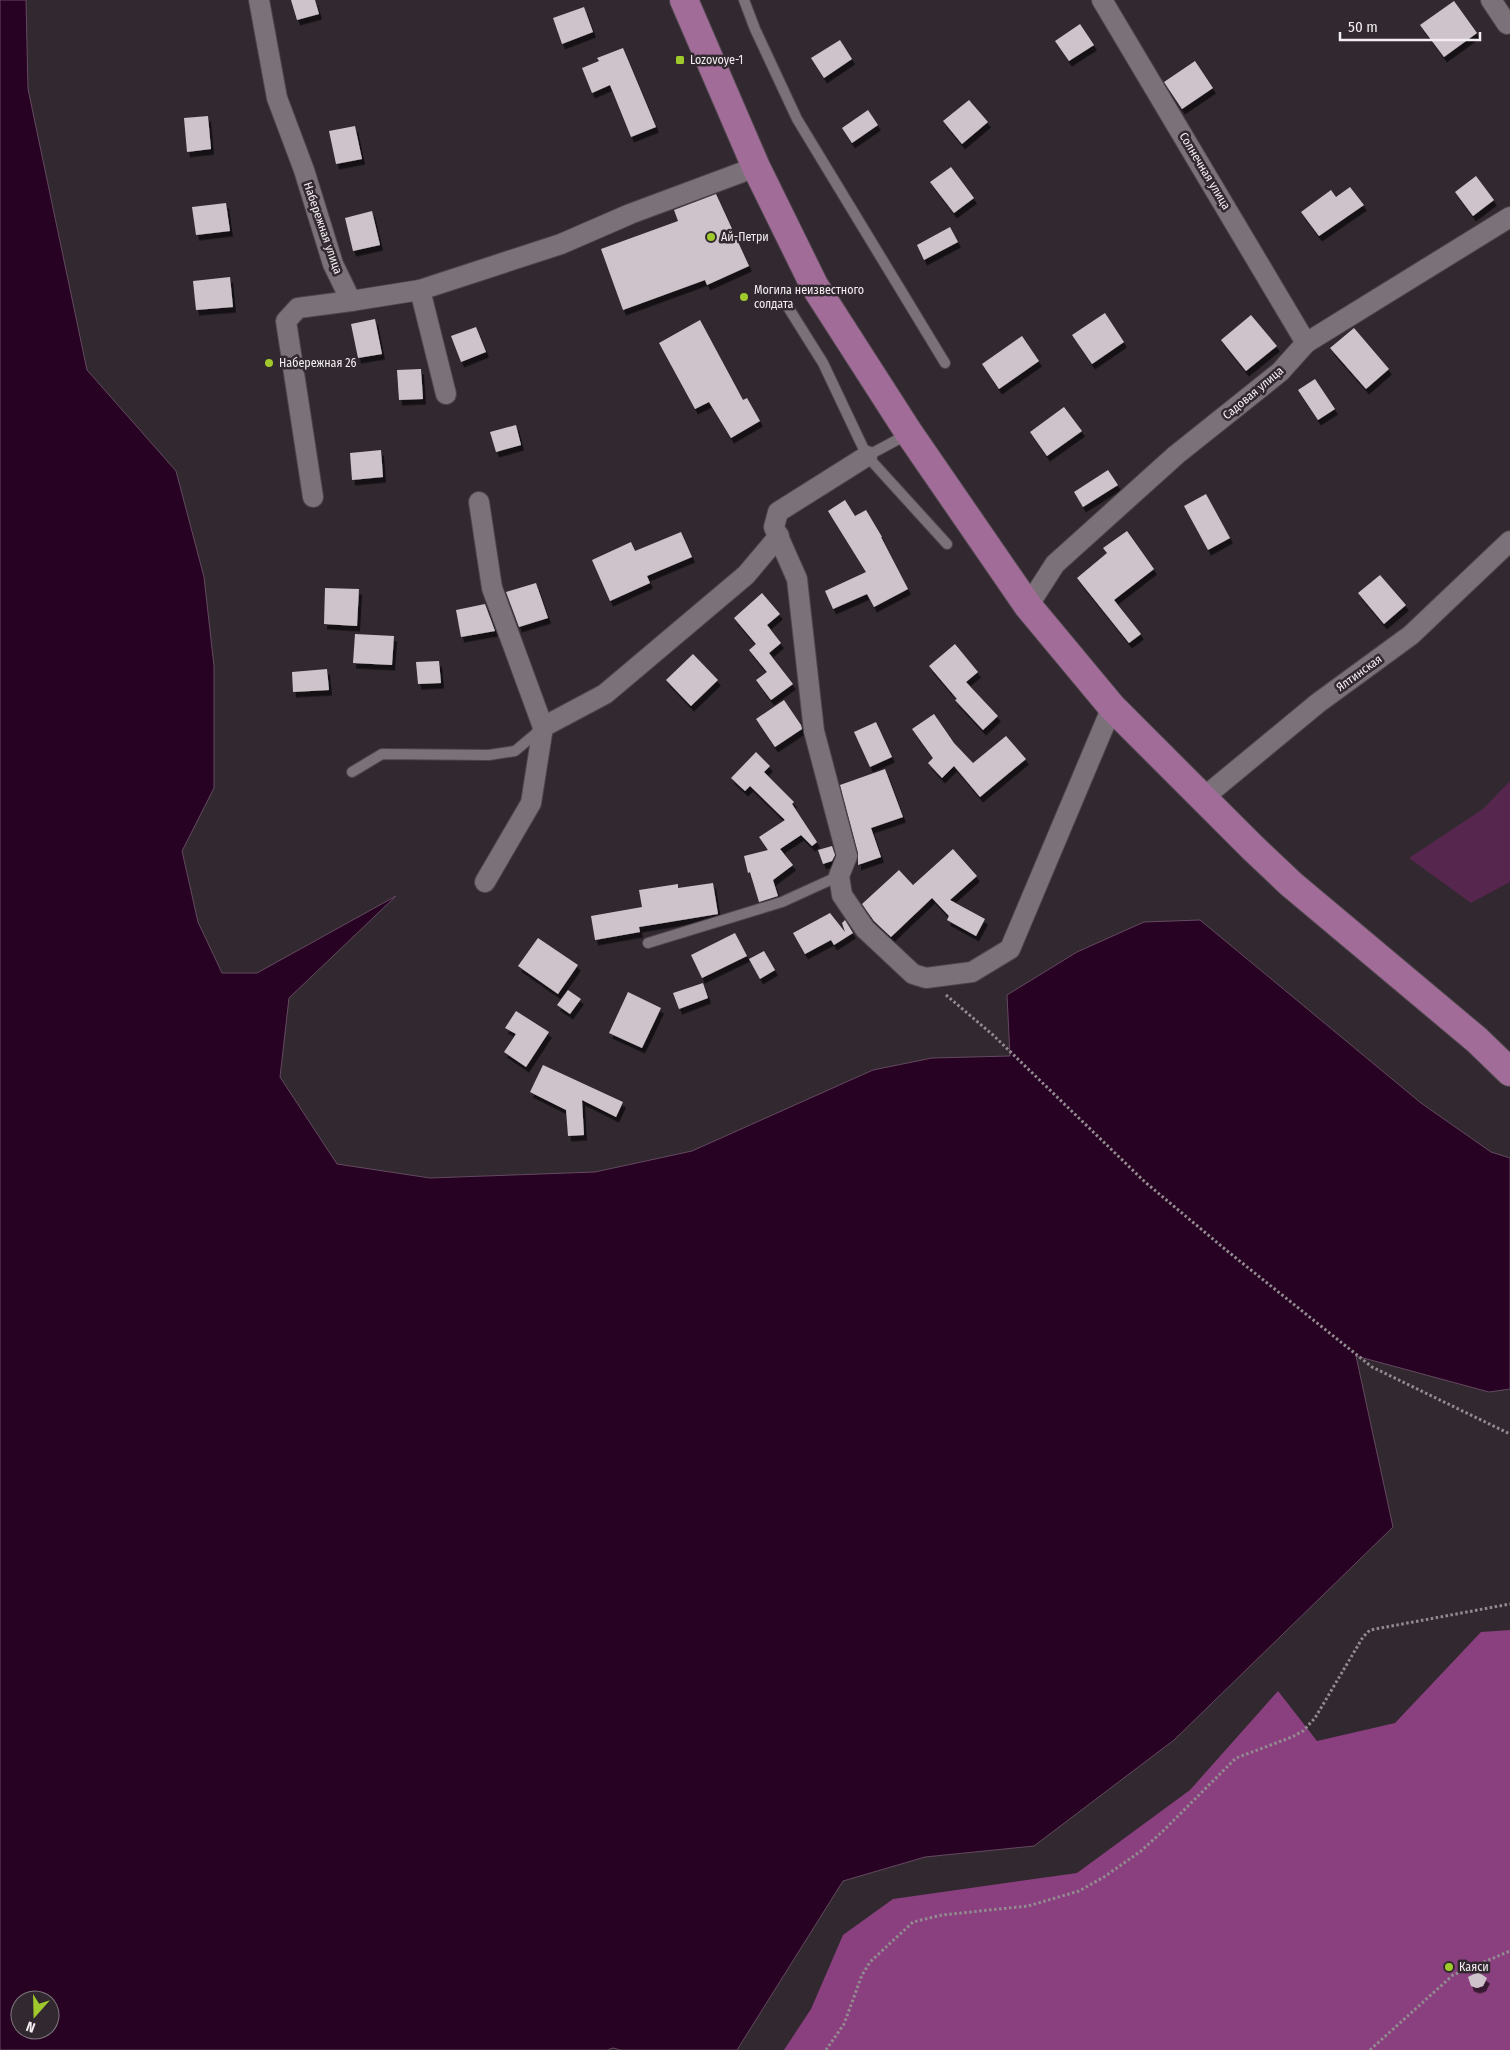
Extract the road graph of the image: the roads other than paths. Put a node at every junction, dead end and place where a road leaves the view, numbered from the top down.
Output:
1 (259, 0) edge
2 (684, 0) edge
3 (744, 0) edge
4 (1102, 0) edge
5 (1491, 0) edge
6 (1507, 24) dead end
7 (756, 167) junction
8 (1510, 217) edge
9 (420, 290) junction
10 (351, 301) junction
11 (786, 304) dead end
12 (1306, 344) junction
13 (945, 363) dead end
14 (446, 394) dead end
15 (909, 434) junction
16 (867, 456) junction
17 (313, 497) dead end
18 (479, 502) dead end
19 (779, 536) junction
20 (1510, 541) edge
21 (947, 544) dead end
22 (1028, 606) junction
23 (1112, 708) junction
24 (543, 727) junction
25 (352, 772) dead end
26 (1203, 798) junction
27 (839, 876) junction
28 (485, 882) dead end
29 (648, 943) dead end
30 (1510, 1072) edge

1 - 10 street, Набережная улица
2 - 7 main road
3 - 13 lane
4 - 12 street, Солнечная улица
5 - 6 street
7 - 9 street
7 - 15 main road
8 - 12 street, Садовая улица
9 - 10 street
9 - 14 street
10 - 17 street
11 - 16 lane
12 - 22 street, Садовая улица
15 - 16 lane
15 - 22 main road
16 - 19 street
16 - 21 lane
18 - 24 street
19 - 24 street
19 - 27 street
20 - 26 street, Ялтинская
22 - 23 main road
23 - 26 main road
23 - 27 street
24 - 25 lane
24 - 28 street
26 - 30 main road
27 - 29 lane

